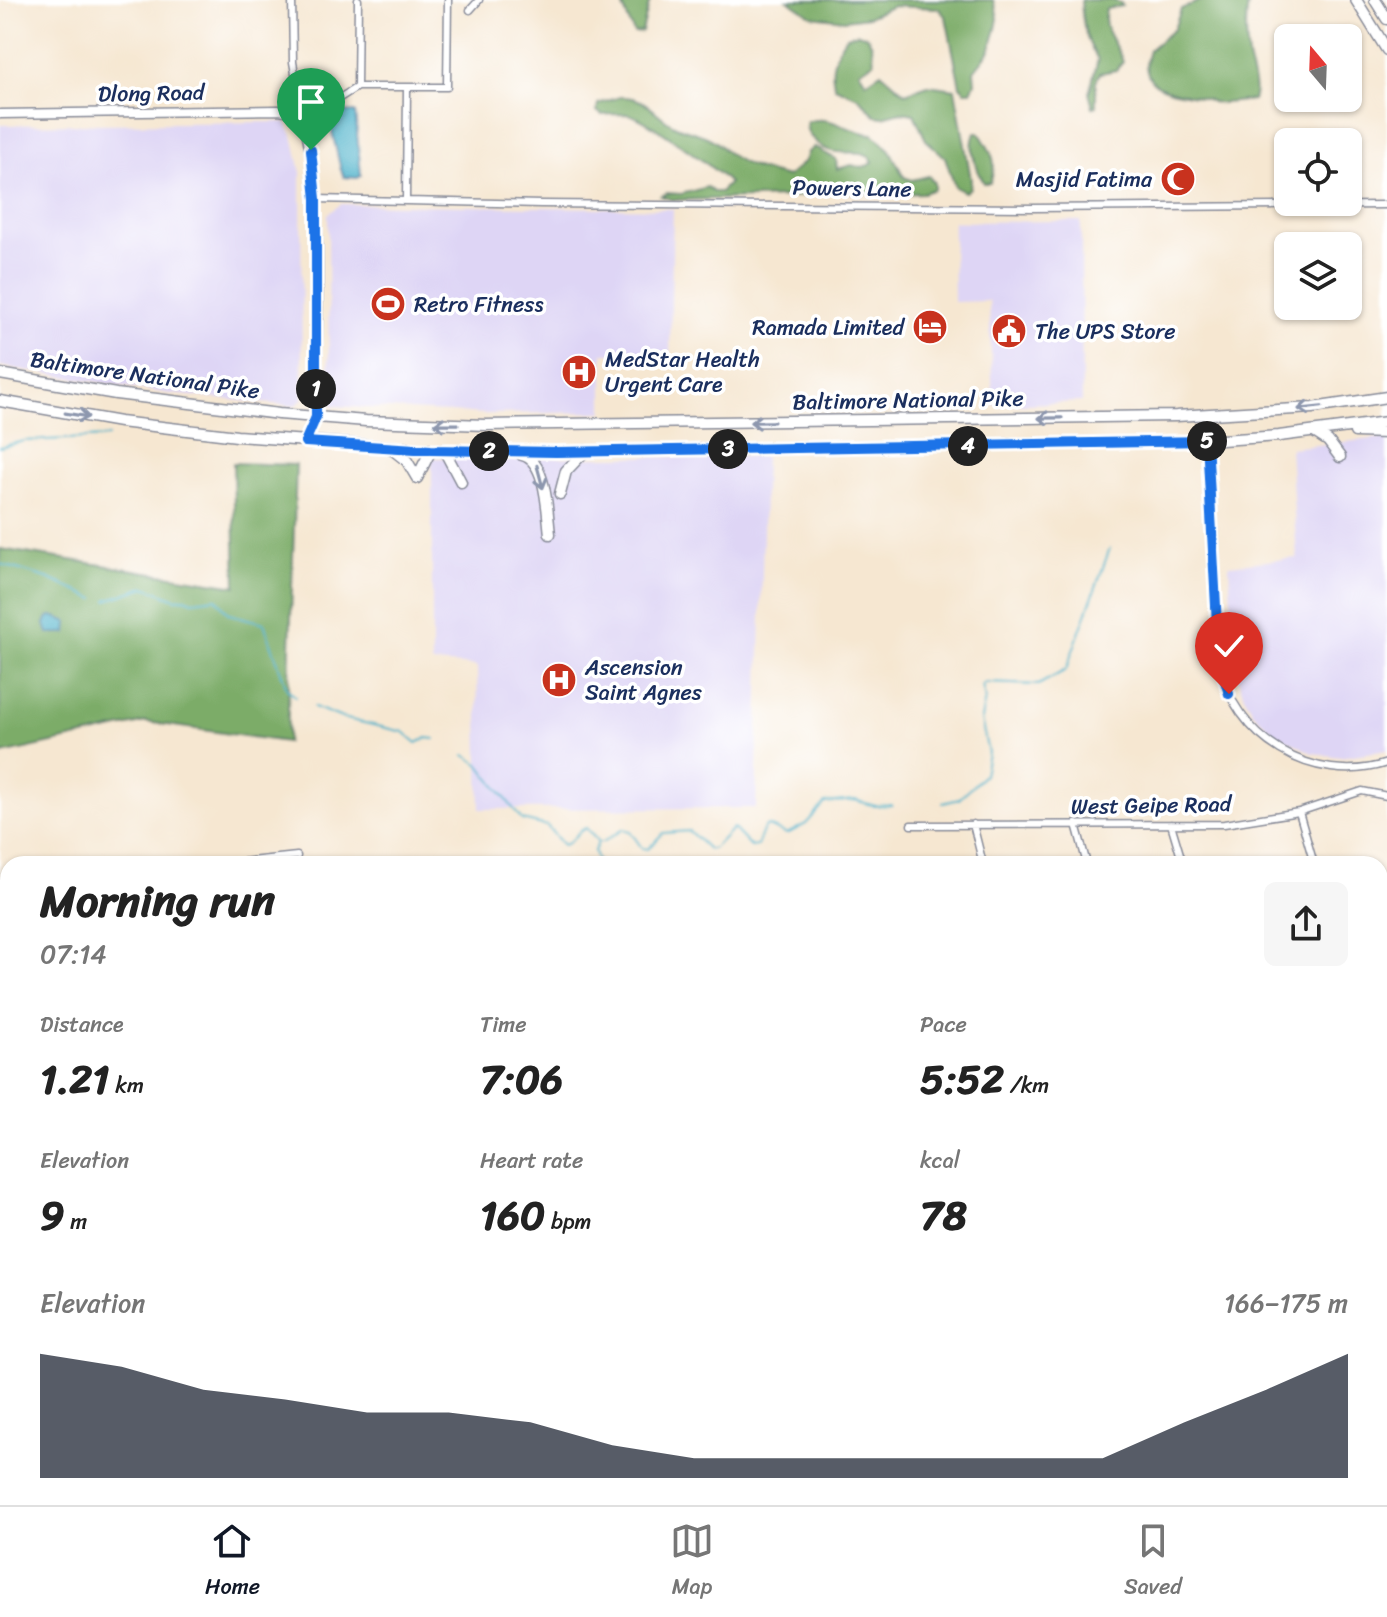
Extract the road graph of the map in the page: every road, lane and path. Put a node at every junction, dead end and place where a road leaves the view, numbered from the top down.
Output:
1 (292, 0) edge
2 (358, 0) edge
3 (448, 0) edge
4 (479, 0) edge
5 (1356, 0) edge
6 (1375, 0) edge
7 (470, 10) dead end
8 (1387, 19) edge
9 (1387, 50) edge
10 (357, 87) junction
11 (407, 87) junction
12 (302, 113) junction
13 (0, 114) edge
14 (316, 199) junction
15 (406, 201) junction
16 (1387, 205) edge
17 (0, 374) edge
18 (1387, 389) edge
19 (1387, 397) edge
20 (0, 401) edge
21 (1348, 403) junction
22 (316, 417) junction
23 (1387, 422) edge
24 (1333, 430) junction
25 (1314, 432) junction
26 (1387, 433) edge
27 (1207, 441) junction
28 (305, 442) junction
29 (389, 448) junction
30 (431, 450) junction
31 (444, 450) junction
32 (585, 451) junction
33 (496, 452) junction
34 (1340, 457) dead end
35 (461, 482) dead end
36 (560, 494) dead end
37 (550, 534) dead end
38 (1387, 763) edge
39 (1387, 796) edge
40 (1299, 812) junction
41 (973, 824) junction
42 (1076, 824) junction
43 (1171, 824) junction
44 (911, 825) dead end
45 (981, 856) edge
46 (1085, 856) edge
47 (1181, 856) edge
48 (1312, 856) edge

1 - 12 street
2 - 10 street
3 - 11 street
4 - 7 street
5 - 9 main road
6 - 8 main road
10 - 11 street
10 - 12 street
11 - 15 street
12 - 13 street, Dlong Road
12 - 14 street
14 - 15 street, Powers Lane
14 - 22 street
15 - 16 street, Powers Lane
17 - 22 main road, Baltimore National Pike
18 - 21 main road
19 - 21 main road, Baltimore National Pike
20 -> 28 main road, Baltimore National Pike
21 -> 22 main road, Baltimore National Pike
22 - 28 street
23 - 24 main road, Baltimore National Pike
24 - 25 main road, Baltimore National Pike
24 - 26 main road
25 - 27 main road, Baltimore National Pike
25 - 34 main road
27 - 32 main road, Baltimore National Pike
27 - 38 street
28 - 29 main road, Baltimore National Pike
29 - 30 main road, Baltimore National Pike
29 - 30 main road
30 - 31 main road, Baltimore National Pike
31 - 33 main road, Baltimore National Pike
31 - 35 main road
32 - 33 main road, Baltimore National Pike
32 - 36 main road
33 -> 37 main road
39 - 40 street, West Geipe Road
40 - 43 street, West Geipe Road
40 - 48 street
41 - 42 street, West Geipe Road
41 - 44 street, West Geipe Road
41 - 45 street
42 - 43 street, West Geipe Road
42 - 46 street
43 - 47 street

